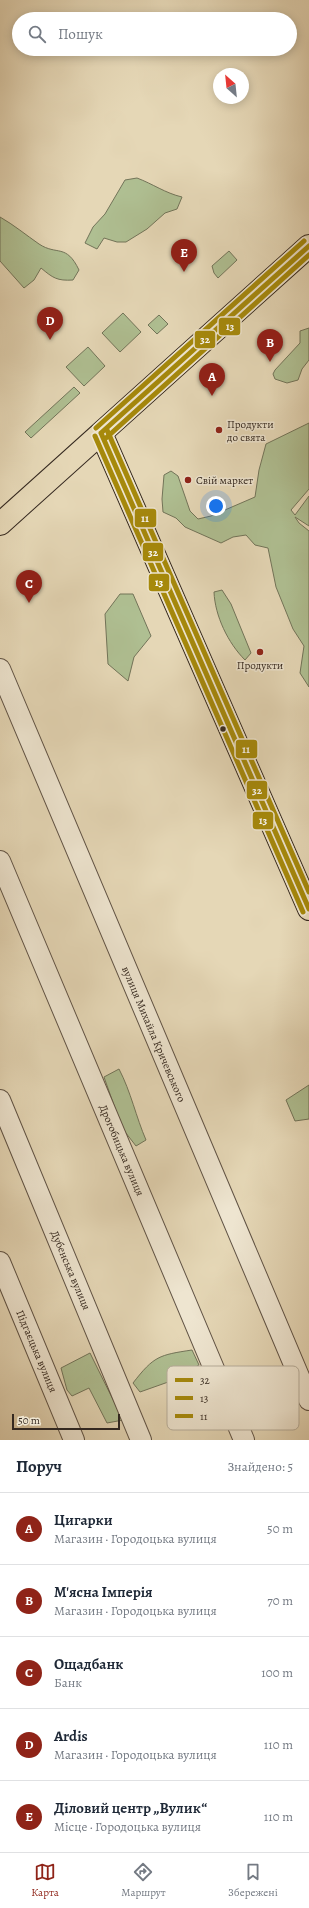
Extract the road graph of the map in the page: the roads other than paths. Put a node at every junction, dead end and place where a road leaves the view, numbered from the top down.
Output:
1 (309, 246) edge
2 (102, 433) junction
3 (0, 524) edge
4 (0, 669) edge
5 (0, 861) edge
6 (309, 909) edge
7 (0, 1100) edge
8 (0, 1262) edge
9 (213, 1366) edge
10 (295, 1366) edge
11 (299, 1376) edge
12 (309, 1400) edge
13 (240, 1430) edge
14 (74, 1440) edge
15 (142, 1440) edge
16 (244, 1440) edge

1 - 2 main road
2 - 3 main road
2 - 6 main road
4 - 10 street, вулиця Михайла Кричевського
5 - 9 street, Дрогобицька вулиця
7 - 15 street, Дубенська вулиця
8 - 14 street, Підгаєцька вулиця
11 - 12 street, вулиця Михайла Кричевського
13 - 16 street, Дрогобицька вулиця

